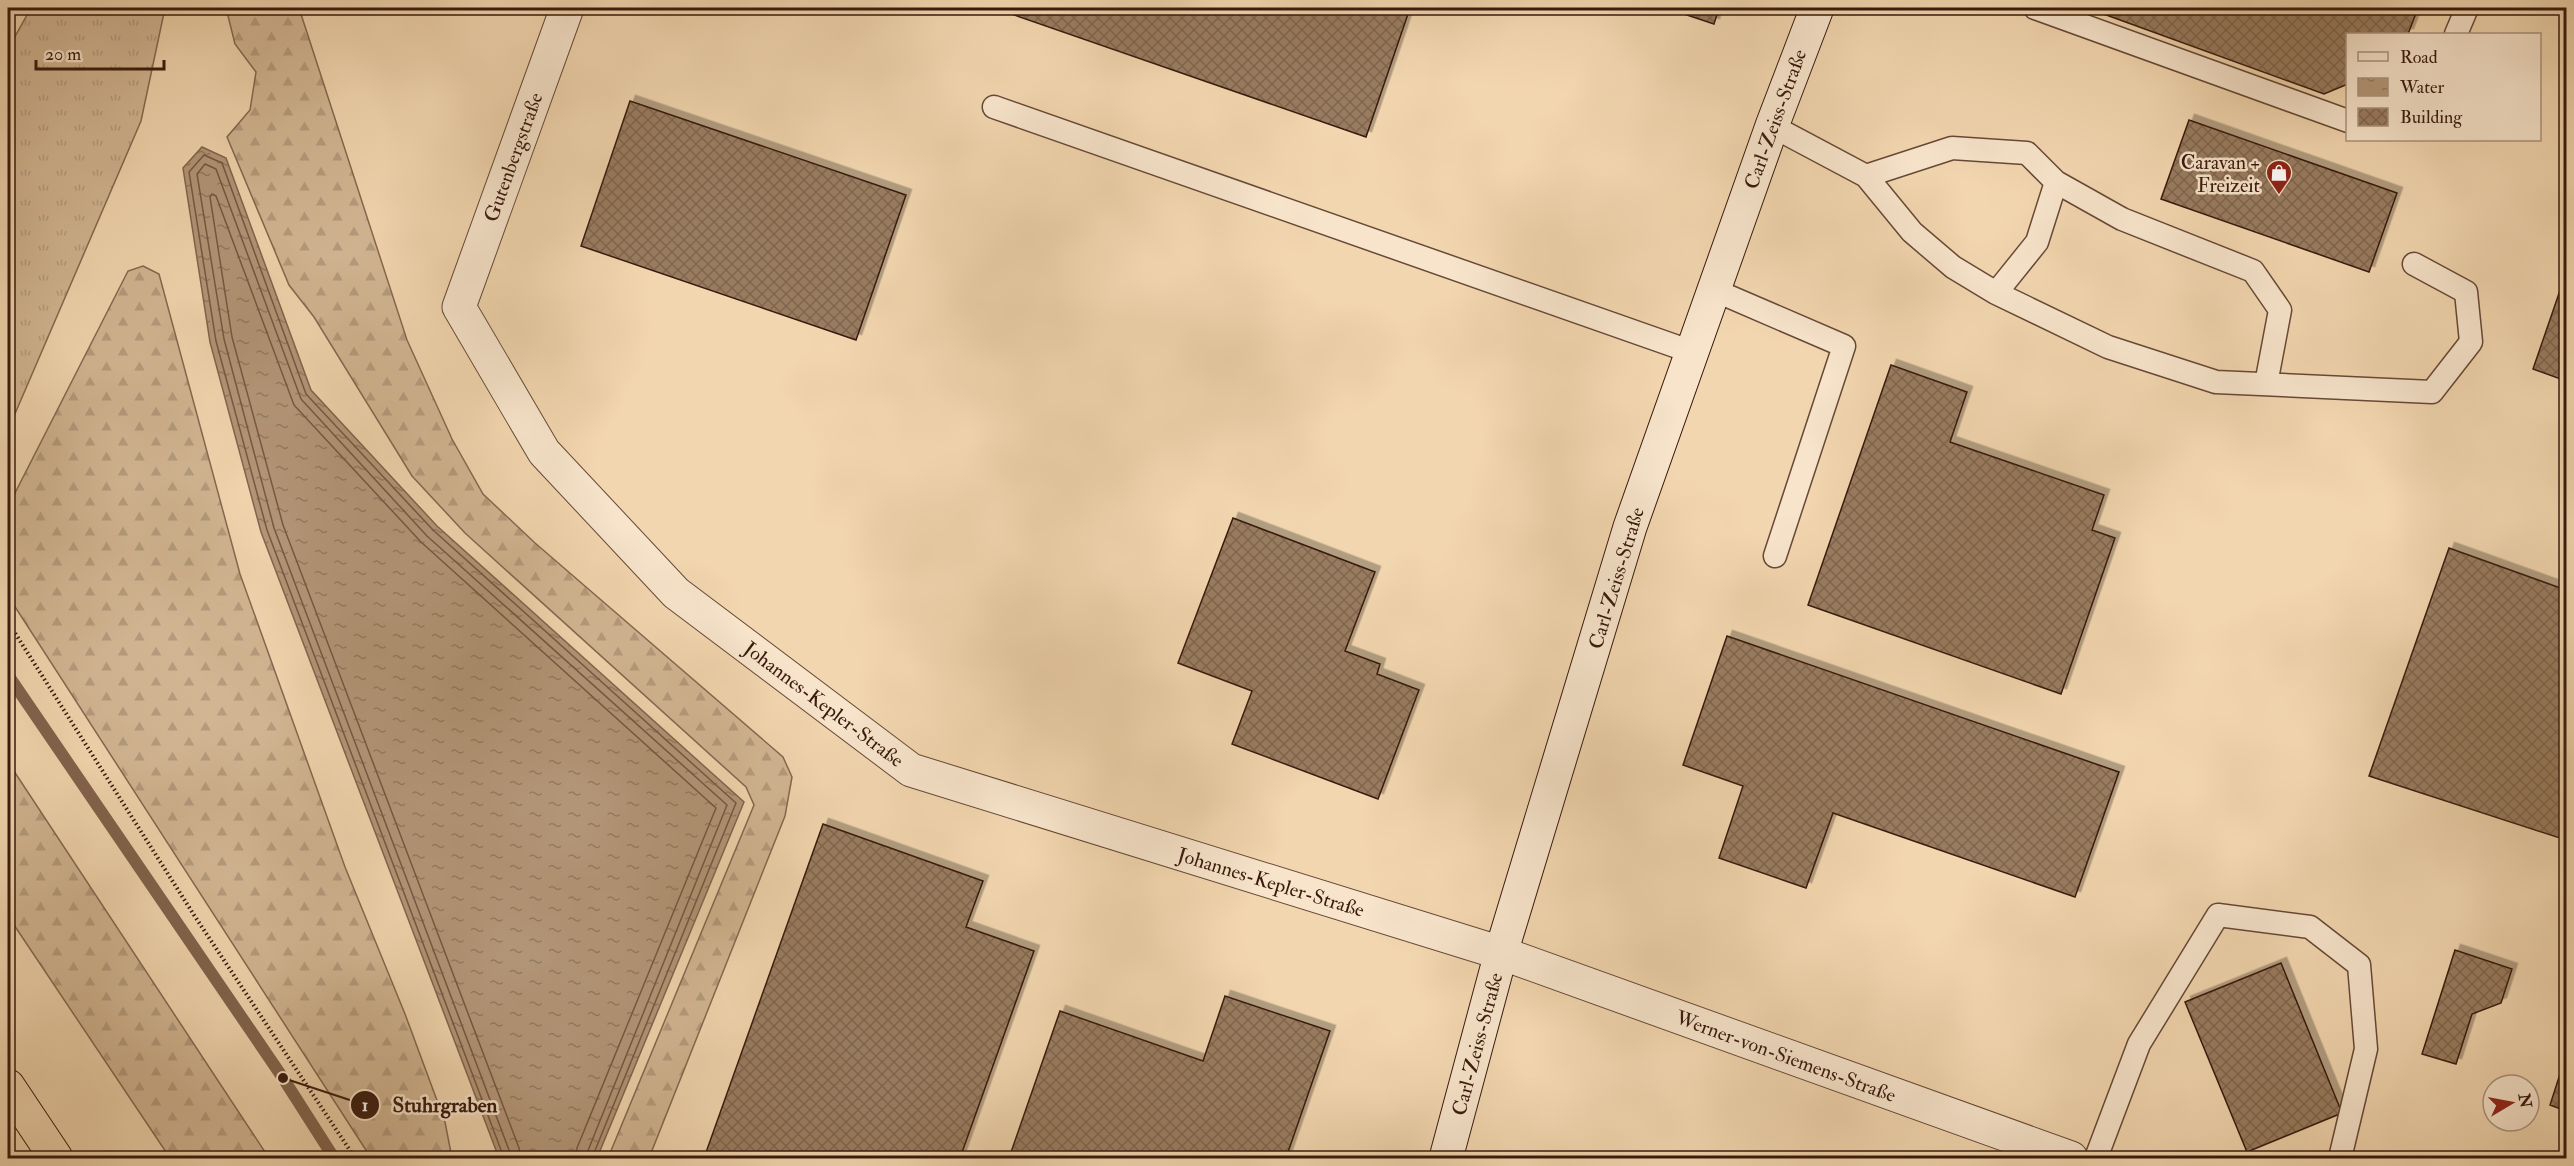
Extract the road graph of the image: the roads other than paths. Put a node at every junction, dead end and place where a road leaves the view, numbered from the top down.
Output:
1 (567, 8) edge
2 (1817, 8) edge
3 (2035, 8) edge
4 (2467, 8) edge
5 (2456, 33) edge
6 (994, 107) dead end
7 (2346, 120) edge
8 (1772, 126) junction
9 (1866, 177) junction
10 (2056, 182) junction
11 (2414, 264) dead end
12 (1714, 290) junction
13 (1996, 293) junction
14 (459, 307) joint
15 (1692, 352) junction
16 (2266, 384) junction
17 (1774, 556) dead end
18 (1501, 953) junction
19 (8, 1086) edge
20 (56, 1158) edge
21 (1446, 1158) edge
22 (2071, 1158) edge
23 (2096, 1158) edge
24 (2340, 1158) edge

1 - 14 street, Gutenbergstraße
2 - 8 street, Carl-Zeiss-Straße
3 - 7 lane
4 - 5 lane
6 - 15 lane
8 - 9 lane
8 - 12 street, Carl-Zeiss-Straße
9 - 10 lane
9 - 13 lane
10 - 13 lane
10 - 16 lane
11 - 16 lane
12 - 15 street, Carl-Zeiss-Straße
12 - 17 lane
13 - 16 lane
14 - 18 street, Johannes-Kepler-Straße
15 - 18 street, Carl-Zeiss-Straße
18 - 21 street, Carl-Zeiss-Straße
18 - 22 street, Werner-von-Siemens-Straße
19 - 20 highway
23 - 24 lane

